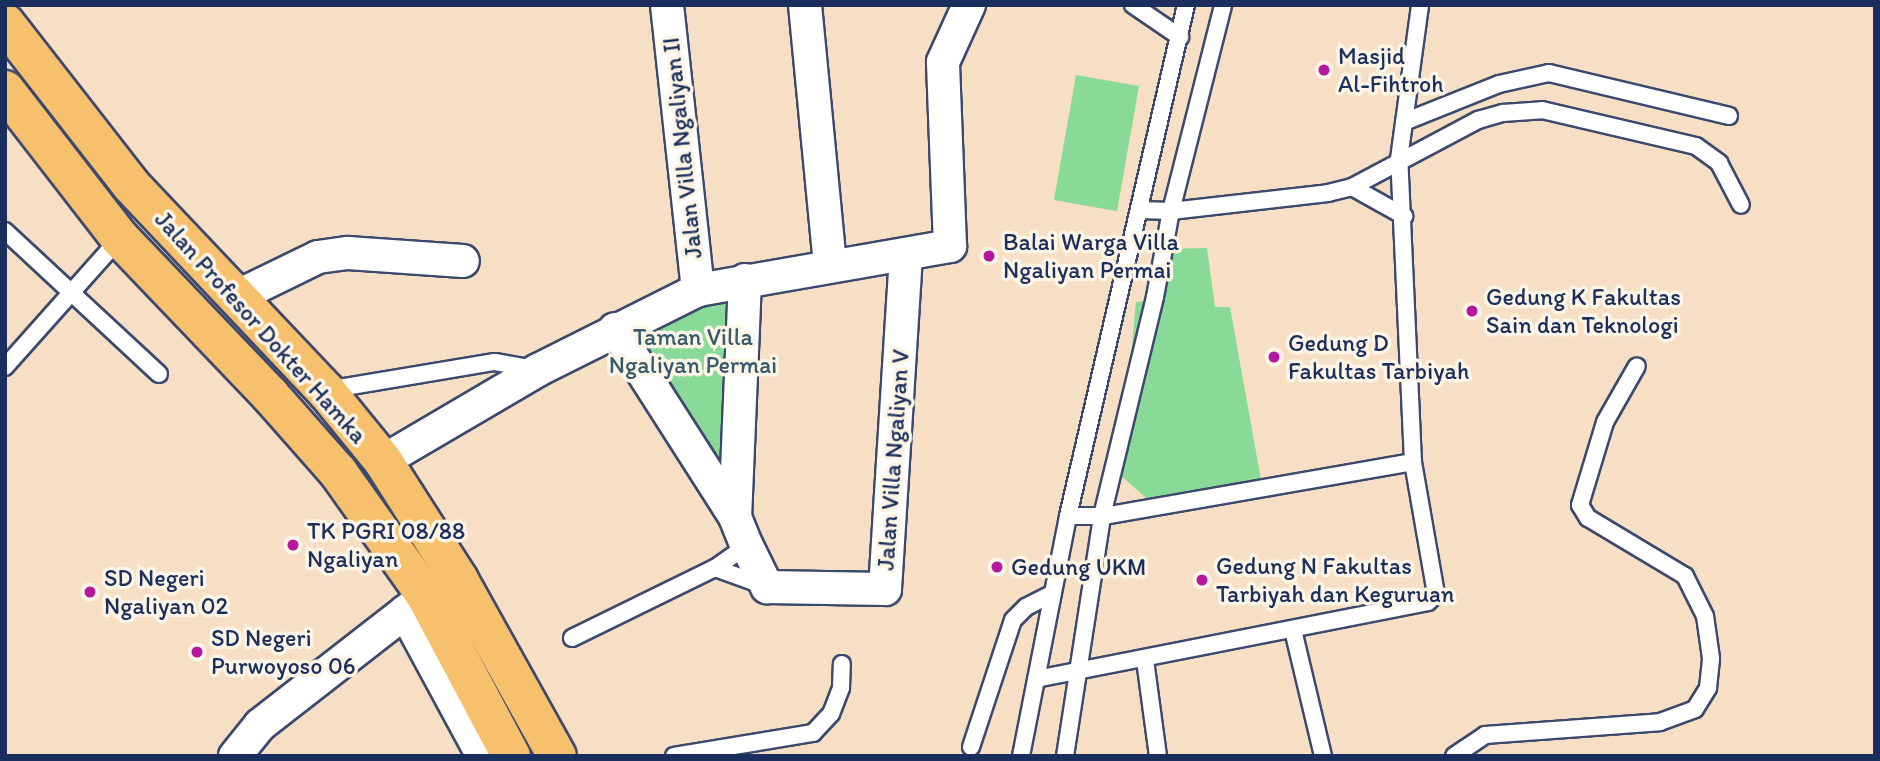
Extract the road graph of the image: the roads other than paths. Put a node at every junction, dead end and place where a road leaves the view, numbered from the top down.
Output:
1 (667, 5) edge
2 (804, 5) edge
3 (969, 5) edge
4 (1133, 5) edge
5 (1186, 5) edge
6 (1223, 5) edge
7 (1420, 5) edge
8 (5, 23) edge
9 (1181, 37) junction
10 (5, 90) edge
11 (1473, 94) junction
12 (1729, 116) dead end
13 (1478, 120) junction
14 (1404, 122) junction
15 (1399, 159) junction
16 (1352, 187) junction
17 (1741, 205) dead end
18 (1140, 210) junction
19 (1171, 211) junction
20 (1404, 216) junction
21 (5, 231) edge
22 (120, 238) junction
23 (906, 256) junction
24 (463, 261) dead end
25 (830, 266) junction
26 (746, 280) junction
27 (698, 290) junction
28 (68, 292) junction
29 (236, 297) junction
30 (615, 329) junction
31 (298, 362) junction
32 (1637, 366) dead end
33 (5, 367) edge
34 (538, 370) junction
35 (159, 374) dead end
36 (326, 391) junction
37 (270, 395) junction
38 (383, 461) junction
39 (1413, 462) junction
40 (1069, 516) junction
41 (1102, 516) junction
42 (736, 517) junction
43 (747, 546) junction
44 (715, 568) junction
45 (767, 587) junction
46 (1054, 593) junction
47 (430, 596) junction
48 (1293, 630) junction
49 (572, 638) dead end
50 (1145, 660) junction
51 (842, 664) dead end
52 (1074, 674) junction
53 (1036, 679) junction
54 (971, 747) dead end
55 (235, 756) edge
56 (483, 756) edge
57 (511, 756) edge
58 (557, 756) edge
59 (674, 756) edge
60 (1021, 756) edge
61 (1065, 756) edge
62 (1157, 756) edge
63 (1323, 756) edge
64 (1454, 756) edge

1 - 27 street, Jalan Villa Ngaliyan II
2 - 25 street
3 - 23 street
4 - 9 lane
5 - 9 lane
6 - 19 lane
7 - 14 lane
8 - 29 main road, Jalan Profesor Dokter Hamka
9 - 18 lane
10 - 22 main road, Jalan Profesor Dokter Hamka
11 - 12 lane
11 - 13 lane
11 - 14 lane
13 - 15 lane
13 - 17 lane
14 - 15 lane
15 - 16 lane
15 - 20 lane
16 - 19 lane
16 - 20 lane
18 - 19 lane
18 - 40 lane
19 - 41 lane
20 - 39 lane
21 - 28 lane
22 - 28 lane
22 - 37 main road, Jalan Profesor Dokter Hamka
23 - 25 street
23 - 45 street, Jalan Villa Ngaliyan V
24 - 29 street
25 - 26 street
26 - 27 street
26 - 42 street
27 - 30 street
28 - 33 lane
28 - 35 lane
29 - 31 main road, Jalan Profesor Dokter Hamka
30 - 34 street
30 - 42 street
31 - 36 main road, Jalan Profesor Dokter Hamka
31 - 37 main road
32 - 64 lane
34 - 36 lane
34 - 38 street
36 - 38 main road, Jalan Profesor Dokter Hamka
37 - 47 main road, Jalan Profesor Dokter Hamka
38 - 47 main road, Jalan Profesor Dokter Hamka
39 - 41 lane
39 - 48 lane
40 - 41 lane
40 - 46 lane
41 - 52 lane
42 - 43 street
43 - 44 lane
43 - 45 street
44 - 45 lane
44 - 49 lane
46 - 53 lane
46 - 54 lane
47 - 55 street
47 - 56 street
47 - 57 main road, Jalan Profesor Dokter Hamka
47 - 58 main road, Jalan Profesor Dokter Hamka
48 - 50 lane
48 - 63 lane
50 - 52 lane
50 - 62 lane
51 - 59 lane
52 - 53 lane
52 - 61 lane
53 - 60 lane

